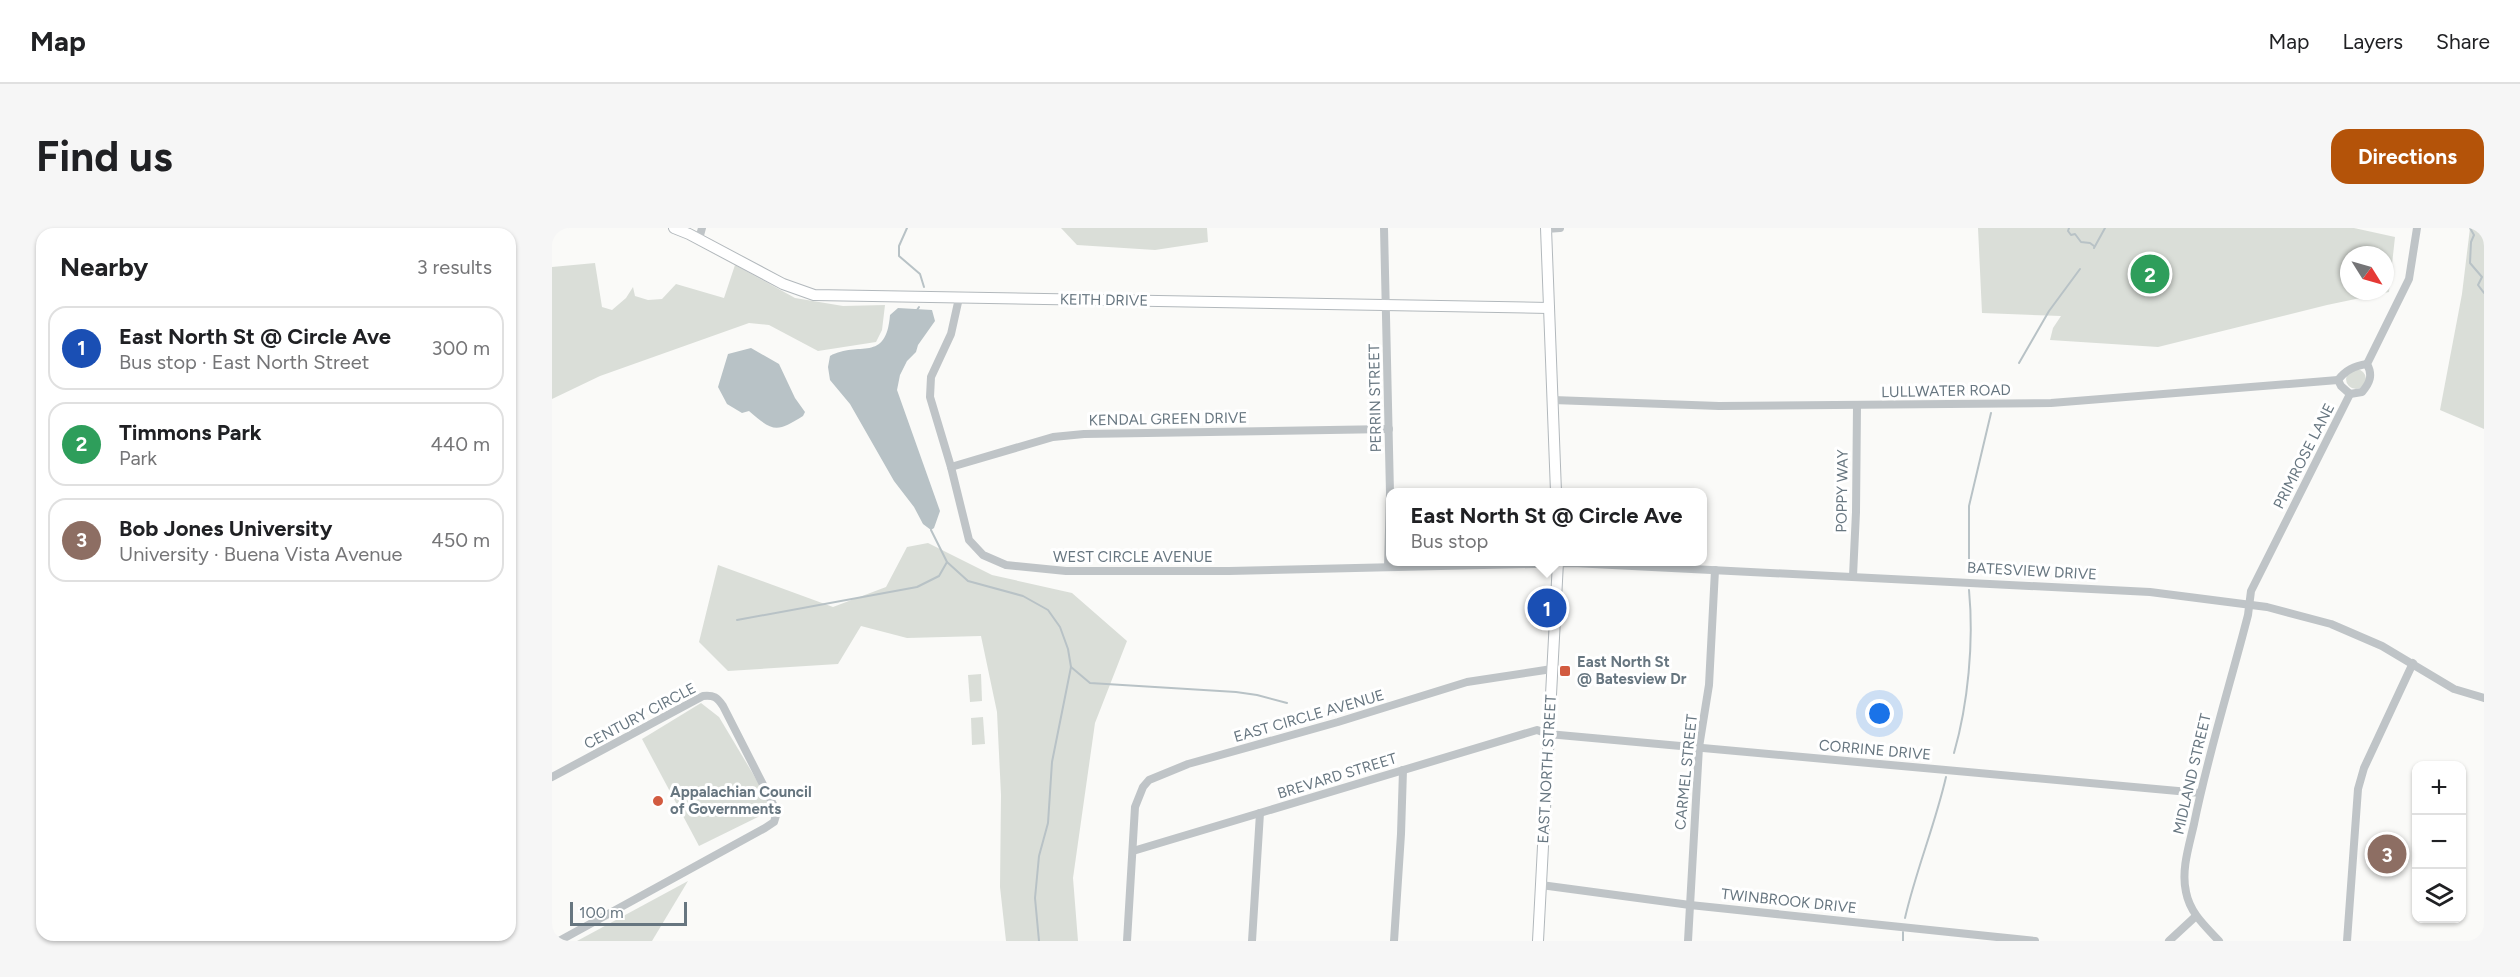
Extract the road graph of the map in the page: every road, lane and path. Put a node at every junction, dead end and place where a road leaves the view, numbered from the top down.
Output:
1 (674, 228) edge
2 (1383, 228) edge
3 (1546, 228) edge
4 (1560, 228) edge
5 (2417, 228) edge
6 (701, 233) edge
7 (959, 298) junction
8 (1385, 306) junction
9 (1549, 308) junction
10 (2367, 364) junction
11 (2338, 380) junction
12 (2350, 394) junction
13 (1553, 400) junction
14 (1857, 406) junction
15 (1389, 429) junction
16 (951, 467) junction
17 (1390, 488) edge
18 (1556, 488) edge
19 (1430, 566) edge
20 (1558, 566) edge
21 (1625, 566) edge
22 (1388, 567) joint
23 (1714, 570) junction
24 (1853, 576) junction
25 (2248, 604) junction
26 (2413, 663) junction
27 (1552, 669) junction
28 (2484, 698) edge
29 (1548, 734) junction
30 (1700, 747) junction
31 (1403, 770) junction
32 (552, 777) edge
33 (2200, 793) junction
34 (1260, 813) junction
35 (1133, 851) junction
36 (1541, 885) junction
37 (1690, 904) junction
38 (2196, 916) junction
39 (559, 941) edge
40 (1127, 941) edge
41 (1252, 941) edge
42 (1394, 941) edge
43 (1538, 941) edge
44 (1688, 941) edge
45 (2035, 941) edge
46 (2169, 941) edge
47 (2219, 941) edge
48 (2347, 941) edge

1 - 6 street, KEITH DRIVE
2 - 8 street, PERRIN STREET
3 - 4 street
3 - 9 street
5 - 10 street, PRIMROSE LANE
6 - 7 street, KEITH DRIVE
7 - 8 street, KEITH DRIVE
7 - 16 street, WEST CIRCLE AVENUE
8 - 9 street, KEITH DRIVE
8 - 15 street, PERRIN STREET
9 - 13 street
10 - 11 street, LULLWATER ROAD
10 - 12 street, PRIMROSE LANE
11 - 12 street
11 - 14 street, LULLWATER ROAD
12 - 25 street, PRIMROSE LANE
13 - 14 street, LULLWATER ROAD
13 - 18 street
14 - 24 street, POPPY WAY
15 - 16 street, KENDAL GREEN DRIVE
15 - 17 street, PERRIN STREET
16 - 22 street, WEST CIRCLE AVENUE
19 - 22 street, WEST CIRCLE AVENUE
20 - 27 street, EAST NORTH STREET
21 - 23 street, BATESVIEW DRIVE
23 - 24 street, BATESVIEW DRIVE
23 - 30 street, CARMEL STREET
24 - 25 street, BATESVIEW DRIVE
25 - 26 street, BATESVIEW DRIVE
25 - 33 street, MIDLAND STREET
26 - 28 street, BATESVIEW DRIVE
26 - 48 street
27 - 29 street, EAST NORTH STREET
27 - 35 street, EAST CIRCLE AVENUE
29 - 30 street, CORRINE DRIVE
29 - 31 street, BREVARD STREET
29 - 36 street, EAST NORTH STREET
30 - 33 street, CORRINE DRIVE
30 - 37 street, CARMEL STREET
31 - 34 street, BREVARD STREET
31 - 42 street
32 - 39 street, CENTURY CIRCLE
33 - 38 street, MIDLAND STREET
34 - 35 street, BREVARD STREET
34 - 41 street
35 - 40 street, EAST CIRCLE AVENUE
36 - 37 street, TWINBROOK DRIVE
36 - 43 street, EAST NORTH STREET
37 - 44 street, CARMEL STREET
37 - 45 street, TWINBROOK DRIVE
38 - 46 street
38 - 47 street, MIDLAND STREET

